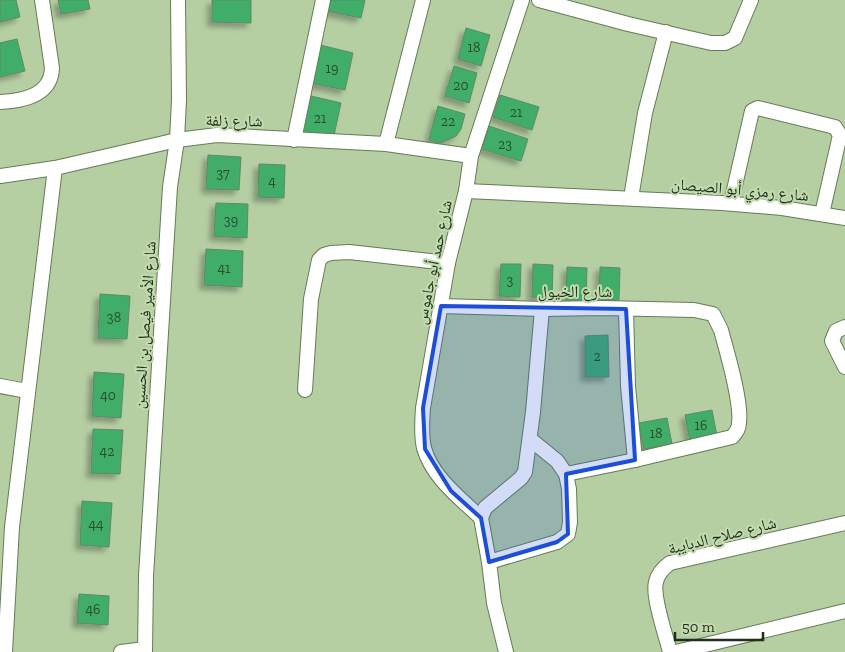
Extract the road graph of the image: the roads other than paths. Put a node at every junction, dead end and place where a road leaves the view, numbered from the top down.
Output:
1 (42, 0) edge
2 (178, 0) edge
3 (323, 0) edge
4 (423, 0) edge
5 (522, 0) edge
6 (539, 0) edge
7 (751, 0) edge
8 (666, 32) junction
9 (0, 102) edge
10 (177, 140) junction
11 (294, 140) junction
12 (386, 144) junction
13 (471, 156) junction
14 (55, 168) junction
15 (0, 176) edge
16 (466, 191) junction
17 (631, 198) junction
18 (731, 203) junction
19 (822, 214) junction
20 (845, 218) edge
21 (448, 263) junction
22 (441, 306) junction
23 (626, 309) junction
24 (542, 310) junction
25 (845, 327) edge
26 (845, 367) edge
27 (0, 386) edge
28 (305, 390) dead end
29 (27, 392) junction
30 (530, 439) junction
31 (636, 460) junction
32 (566, 474) junction
33 (481, 518) junction
34 (845, 523) edge
35 (489, 562) junction
36 (845, 611) edge
37 (145, 650) edge
38 (5, 652) edge
39 (121, 652) edge
40 (506, 652) edge
41 (670, 652) edge
42 (676, 652) edge

1 - 9 street
2 - 10 street, شارع الأمير فيصل بن الحسين
3 - 11 street
4 - 12 street
5 - 13 street, شارع حمد أبو جاموس
6 - 8 street
7 - 8 street
8 - 17 street
10 - 11 street, شارع زلفة
10 - 14 street, شارع زلفة
10 - 37 street, شارع الأمير فيصل بن الحسين
11 - 12 street, شارع زلفة
12 - 13 street, شارع زلفة
13 - 16 street, شارع حمد أبو جاموس
14 - 15 street, شارع زلفة
14 - 29 street
16 - 17 street, شارع رمزي أبو الصيصان
16 - 21 street, شارع حمد أبو جاموس
17 - 18 street, شارع رمزي أبو الصيصان
18 - 19 street, شارع رمزي أبو الصيصان
18 - 19 street
19 - 20 street, شارع رمزي أبو الصيصان
21 - 22 street, شارع حمد أبو جاموس
21 - 28 street
22 - 24 street, شارع الخيول
22 - 33 street, شارع حمد أبو جاموس
23 - 24 street, شارع الخيول
23 - 31 street
23 - 31 street, شارع الخيول
24 - 30 street
25 - 26 street
27 - 29 street
29 - 38 street
30 - 32 street
30 - 33 street
31 - 32 street
32 - 35 street
33 - 35 street
34 - 41 street, شارع صلاح الدبايبة
35 - 40 street
36 - 42 street
37 - 39 street

